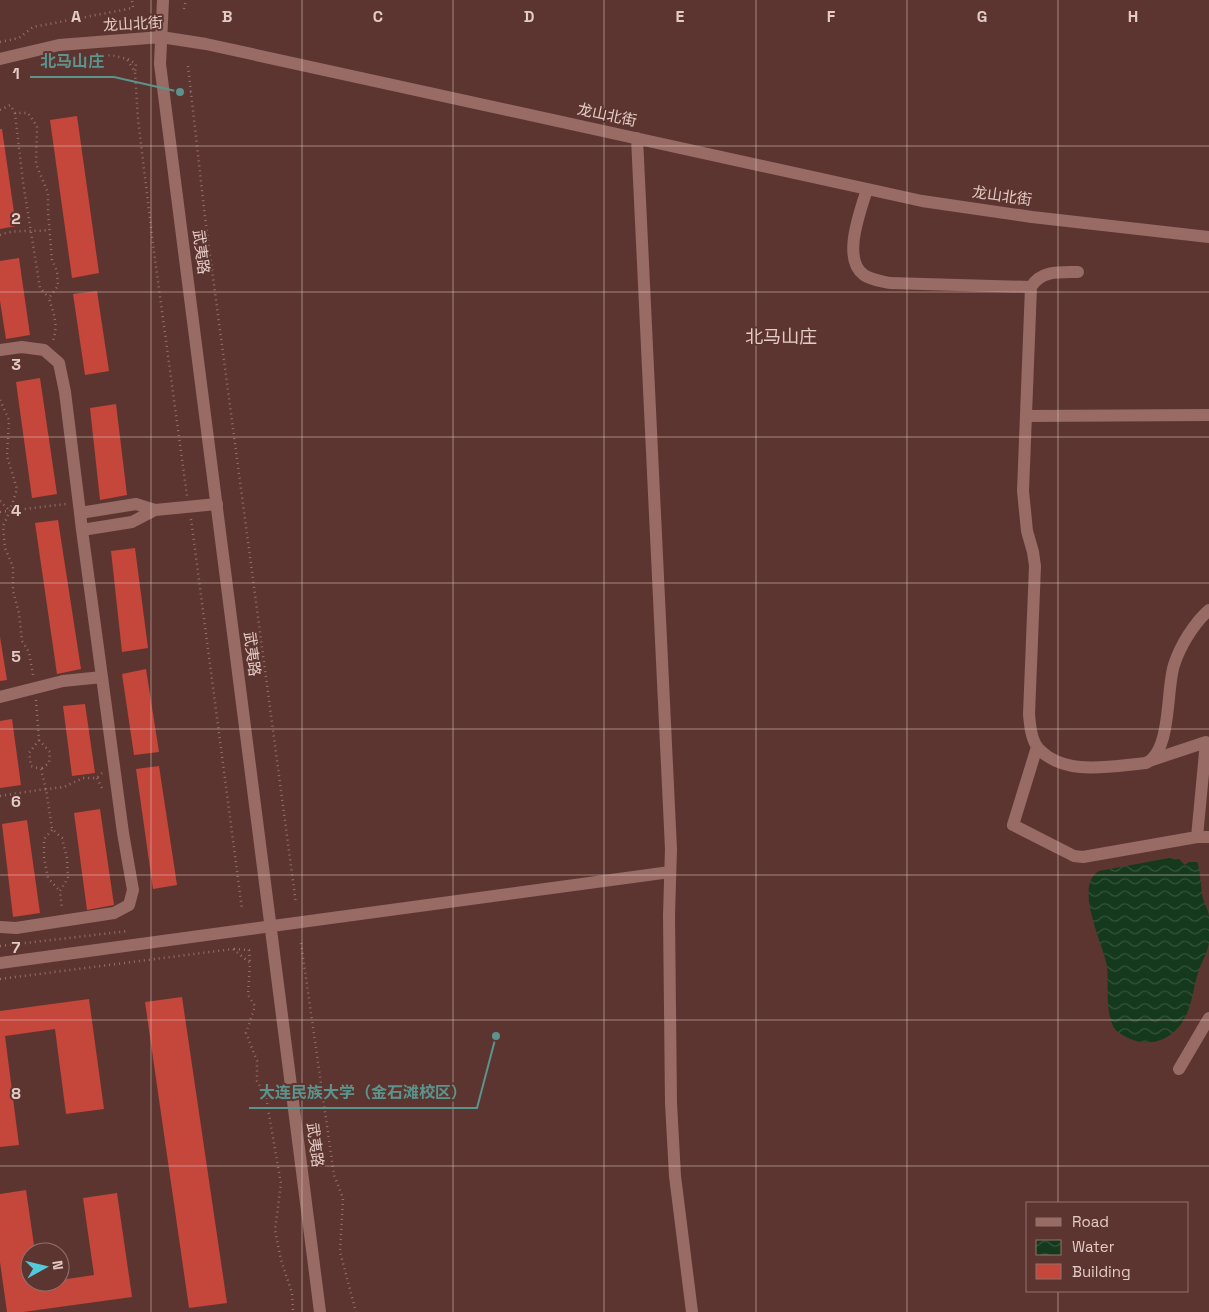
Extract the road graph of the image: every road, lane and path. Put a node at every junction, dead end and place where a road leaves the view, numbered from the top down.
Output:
1 (132, 0) edge
2 (163, 0) edge
3 (186, 0) edge
4 (184, 9) dead end
5 (161, 37) junction
6 (0, 42) edge
7 (0, 59) edge
8 (39, 64) dead end
9 (188, 66) dead end
10 (180, 92) dead end
11 (191, 92) junction
12 (0, 110) edge
13 (14, 113) junction
14 (637, 138) junction
15 (866, 189) junction
16 (50, 230) junction
17 (31, 232) junction
18 (0, 236) edge
19 (1209, 237) edge
20 (1078, 272) dead end
21 (1031, 287) junction
22 (49, 298) junction
23 (0, 350) edge
24 (47, 353) junction
25 (0, 400) edge
26 (1209, 415) edge
27 (1026, 416) junction
28 (0, 501) edge
29 (216, 504) junction
30 (189, 506) junction
31 (80, 510) junction
32 (155, 510) junction
33 (10, 511) junction
34 (0, 512) edge
35 (82, 530) junction
36 (1209, 610) edge
37 (102, 677) junction
38 (35, 688) junction
39 (0, 697) edge
40 (1208, 736) edge
41 (39, 740) junction
42 (1037, 747) junction
43 (1152, 760) junction
44 (114, 766) junction
45 (41, 769) junction
46 (46, 789) junction
47 (0, 796) edge
48 (52, 829) junction
49 (1203, 837) edge
50 (670, 872) junction
51 (60, 891) junction
52 (296, 904) dead end
53 (242, 909) dead end
54 (64, 921) junction
55 (271, 926) junction
56 (0, 927) edge
57 (136, 930) dead end
58 (301, 943) dead end
59 (0, 946) edge
60 (233, 949) junction
61 (0, 962) edge
62 (250, 963) junction
63 (0, 979) edge
64 (1209, 1018) edge
65 (1179, 1069) dead end
66 (293, 1312) edge
67 (320, 1312) edge
68 (356, 1312) edge
69 (692, 1312) edge

1 - 6 path
2 - 5 street, 武夷路
3 - 4 path
5 - 7 street, 龙山北街
5 - 14 street, 龙山北街
5 - 29 street, 武夷路
8 - 30 path
9 - 11 path
10 - 11 path
11 - 52 path
12 - 13 path
13 - 16 path
13 - 17 path
14 - 15 street, 龙山北街
14 - 50 street
15 - 19 street, 龙山北街
15 - 21 street
16 - 17 path
16 - 22 path
17 - 18 path
17 - 22 path
20 - 21 street
21 - 27 street
22 - 24 path
23 - 24 street
24 - 31 street
25 - 33 path
26 - 27 street
27 - 42 street
28 - 33 path
29 - 30 street
29 - 55 street, 武夷路
30 - 32 street
30 - 53 path
31 - 32 street
31 - 33 path
31 - 35 street
32 - 35 street
33 - 34 path
33 - 38 path
35 - 37 street
36 - 43 street
37 - 38 street
37 - 44 street
38 - 39 street
38 - 41 path
40 - 43 street
40 - 49 street
41 - 45 path
41 - 45 path
42 - 43 street
42 - 49 street
44 - 46 path
44 - 54 street
45 - 46 path
46 - 47 path
46 - 48 path
48 - 51 path
48 - 51 path
50 - 55 street
50 - 69 street
51 - 54 path
54 - 56 street
55 - 61 street
55 - 67 street, 武夷路
57 - 59 path
58 - 68 path
60 - 62 path
60 - 62 path
60 - 63 path
62 - 66 path
64 - 65 street

